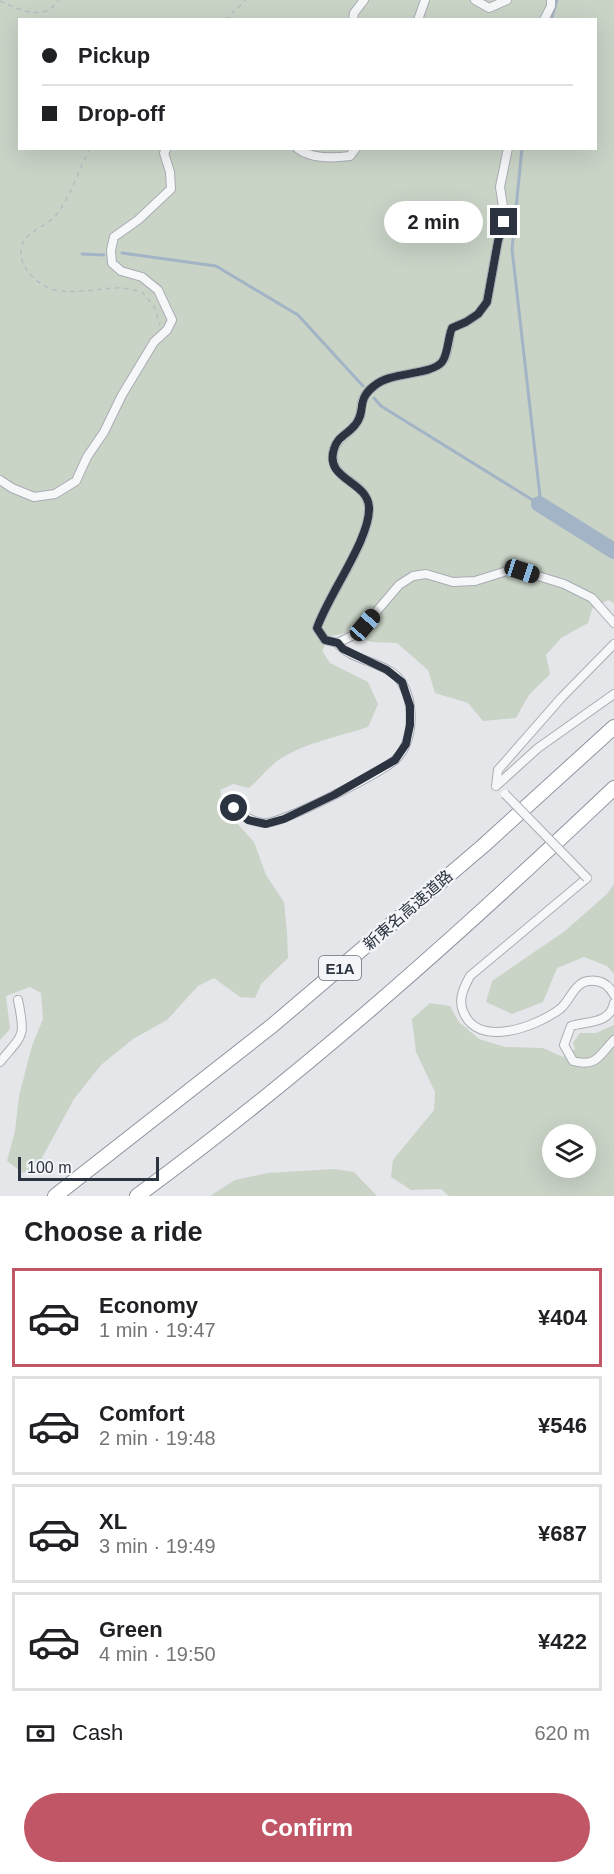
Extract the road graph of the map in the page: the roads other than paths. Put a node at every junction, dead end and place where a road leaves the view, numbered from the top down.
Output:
1 (364, 0) edge
2 (425, 0) edge
3 (475, 0) edge
4 (507, 0) edge
5 (550, 0) edge
6 (353, 18) edge
7 (419, 18) edge
8 (545, 18) edge
9 (166, 150) edge
10 (299, 150) edge
11 (354, 150) edge
12 (508, 150) edge
13 (0, 480) edge
14 (614, 623) edge
15 (338, 643) junction
16 (614, 644) edge
17 (614, 694) edge
18 (614, 727) edge
19 (496, 786) junction
20 (614, 788) edge
21 (227, 799) dead end
22 (614, 995) edge
23 (18, 1000) dead end
24 (614, 1003) edge
25 (614, 1040) edge
26 (0, 1062) edge
27 (55, 1196) edge
28 (137, 1196) edge

1 - 6 street
2 - 7 street
3 - 4 street
5 - 8 street
9 - 13 street
10 - 11 street
12 - 15 street
14 - 15 street
15 - 21 street
16 - 19 street
17 - 19 street
18 - 27 highway, 新東名高速道路 / E1A
19 - 22 street, bridge
20 - 28 highway
23 - 26 street
24 - 25 street

